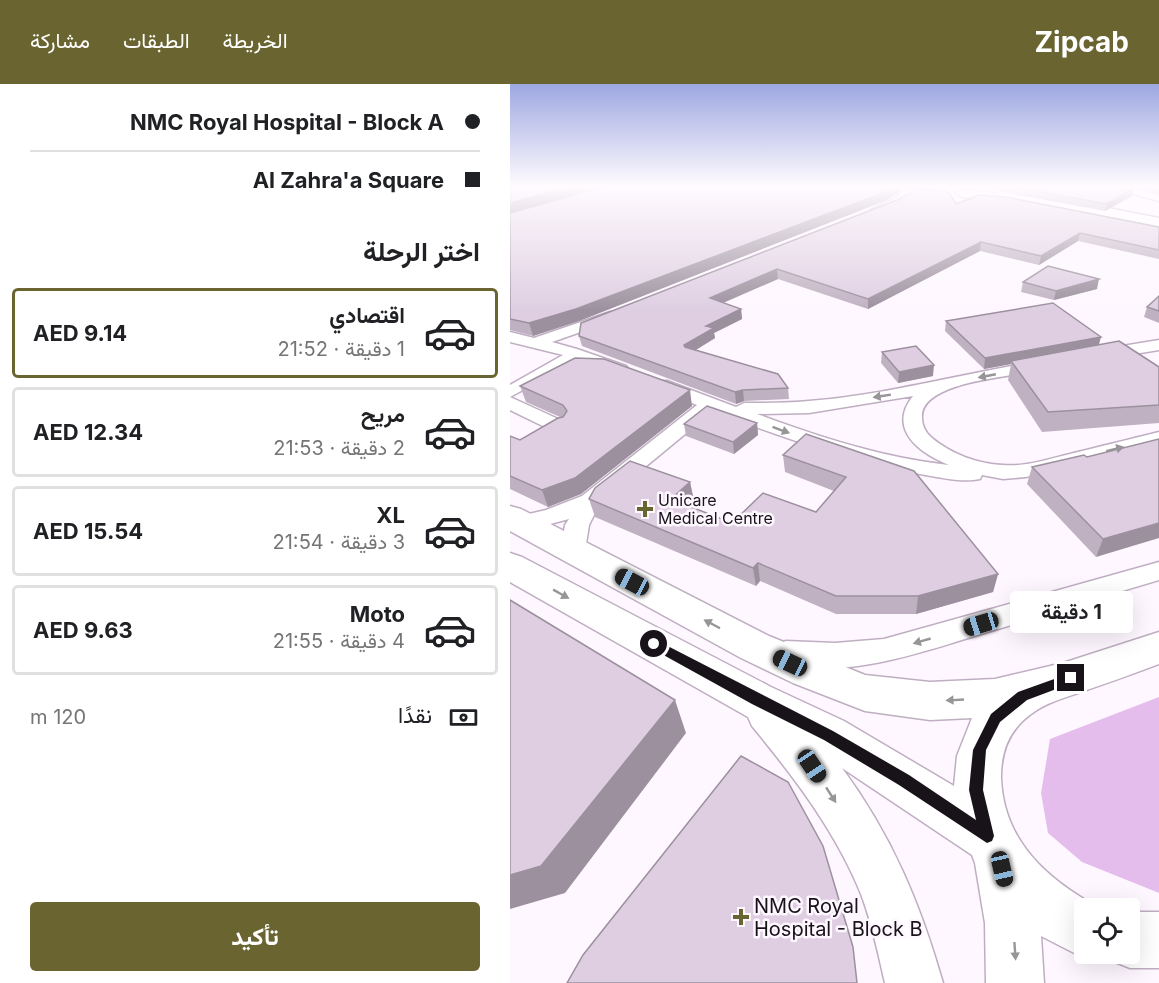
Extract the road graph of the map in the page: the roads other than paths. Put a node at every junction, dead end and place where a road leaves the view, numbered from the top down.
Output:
1 (626, 310) edge
2 (510, 337) edge
3 (1159, 339) edge
4 (534, 344) junction
5 (1159, 345) edge
6 (1138, 346) junction
7 (510, 351) edge
8 (577, 354) junction
9 (1078, 358) edge
10 (1057, 362) edge
11 (940, 386) junction
12 (510, 392) edge
13 (510, 403) edge
14 (828, 405) junction
15 (719, 406) junction
16 (560, 427) edge
17 (1159, 438) edge
18 (823, 443) junction
19 (1004, 472) junction
20 (590, 501) junction
21 (517, 520) edge
22 (573, 550) junction
23 (510, 566) edge
24 (1159, 571) edge
25 (755, 647) junction
26 (1159, 648) edge
27 (1054, 684) junction
28 (756, 700) junction
29 (993, 844) junction
30 (1074, 925) edge
31 (1140, 940) edge
32 (1159, 940) edge
33 (914, 983) edge
34 (1015, 983) edge

1 - 4 street
2 - 4 street
3 - 6 street
4 - 7 street
4 - 8 street
5 - 6 street
6 - 9 street
8 - 12 street
8 - 15 street
10 -> 11 street
11 -> 14 street
11 - 19 street
13 - 16 street
14 - 15 street
14 - 18 street
15 -> 18 street
15 - 20 street
19 -> 17 street
18 - 19 street
20 - 21 street
20 - 22 street
21 - 22 main road
25 -> 22 main road
23 -> 28 main road
24 -> 25 street
27 -> 25 main road
26 - 27 main road
27 - 29 main road
28 - 29 main road
28 -> 33 main road
29 - 30 main road
29 -> 34 main road
31 - 32 main road

